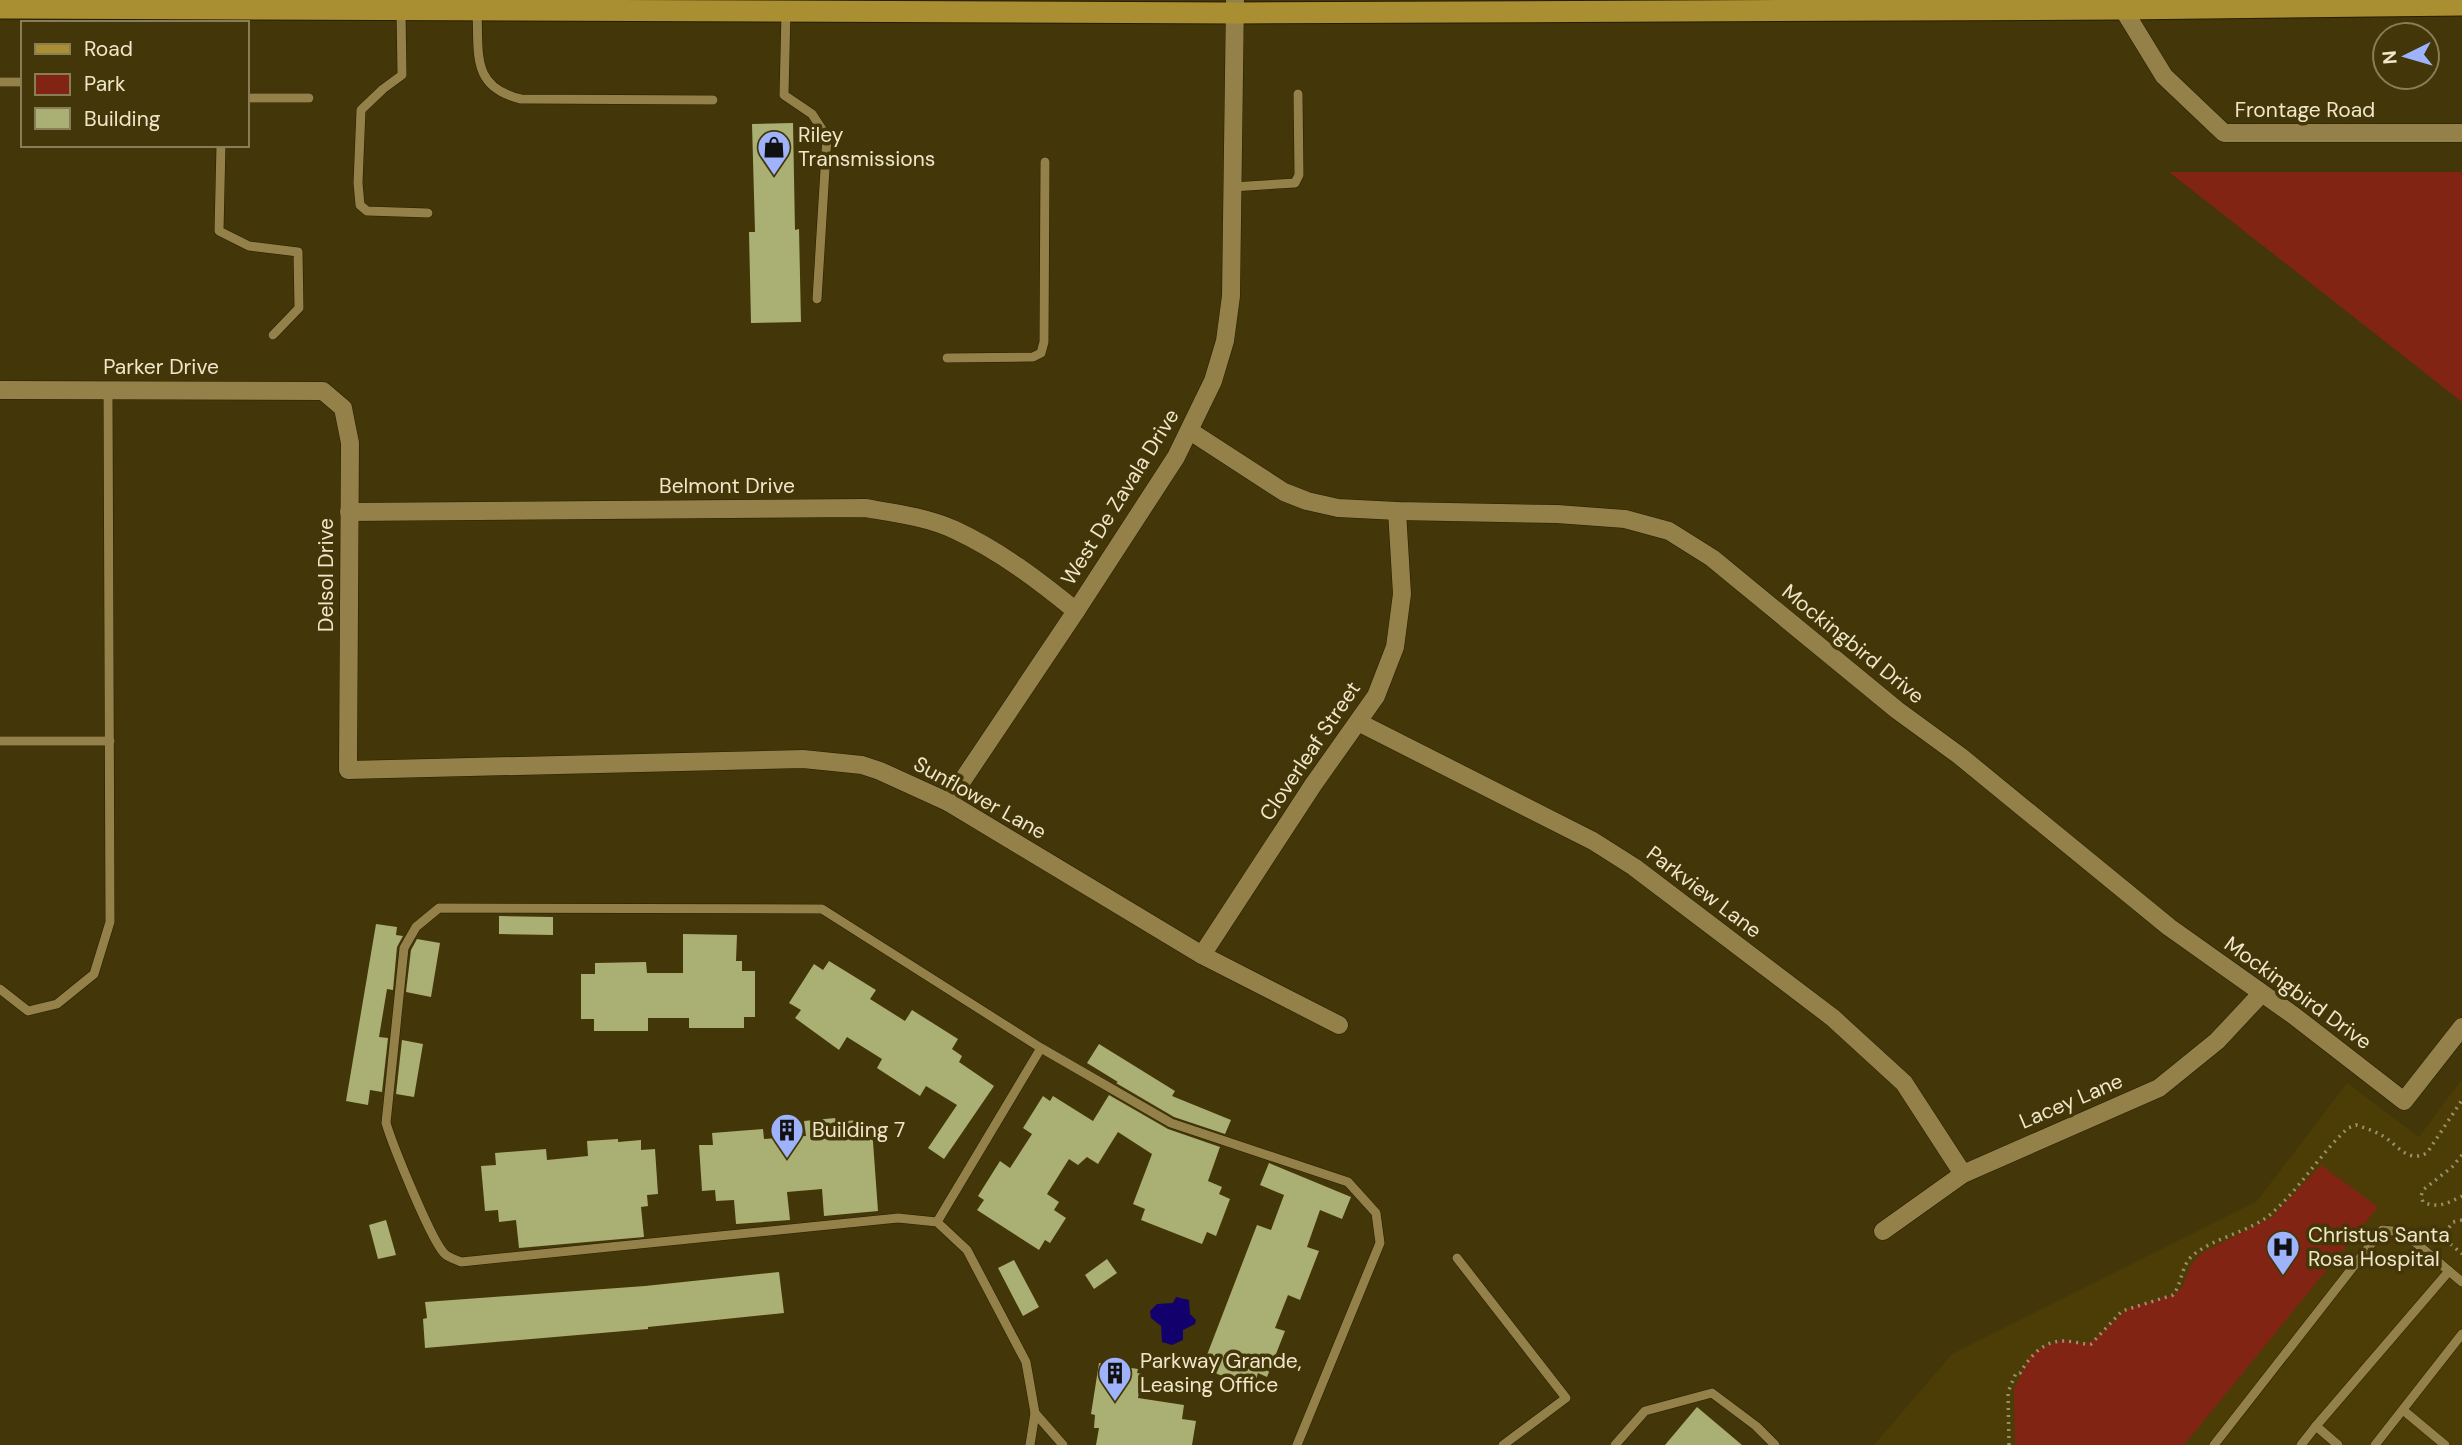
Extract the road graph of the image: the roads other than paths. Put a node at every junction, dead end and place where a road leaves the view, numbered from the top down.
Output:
1 (528, 5) edge
2 (2462, 5) edge
3 (1235, 6) edge
4 (0, 8) edge
5 (401, 9) junction
6 (2123, 9) junction
7 (477, 10) junction
8 (786, 10) junction
9 (224, 16) edge
10 (0, 82) edge
11 (21, 82) edge
12 (1298, 94) dead end
13 (248, 98) edge
14 (309, 98) dead end
15 (713, 100) dead end
16 (2462, 133) edge
17 (221, 147) edge
18 (1045, 162) dead end
19 (1232, 187) junction
20 (428, 213) dead end
21 (817, 299) dead end
22 (273, 335) dead end
23 (947, 358) dead end
24 (0, 390) edge
25 (108, 390) junction
26 (323, 391) joint
27 (1190, 432) junction
28 (1397, 511) junction
29 (349, 512) junction
30 (1076, 611) junction
31 (1358, 722) junction
32 (0, 741) edge
33 (110, 741) junction
34 (348, 770) joint
35 (948, 802) junction
36 (1202, 955) junction
37 (0, 989) edge
38 (2261, 994) junction
39 (1339, 1025) dead end
40 (2462, 1027) edge
41 (1041, 1048) junction
42 (1963, 1174) junction
43 (937, 1222) junction
44 (1883, 1231) dead end
45 (1457, 1258) dead end
46 (2449, 1271) junction
47 (2462, 1282) edge
48 (2462, 1334) edge
49 (2403, 1410) junction
50 (1035, 1413) junction
51 (2316, 1426) junction
52 (1030, 1445) edge
53 (1063, 1445) edge
54 (1297, 1445) edge
55 (1503, 1445) edge
56 (1615, 1445) edge
57 (1775, 1445) edge
58 (2214, 1445) edge
59 (2301, 1445) edge
60 (2338, 1445) edge
61 (2375, 1445) edge
62 (2445, 1445) edge

1 - 7 main road
1 - 8 main road
2 - 6 main road
3 - 6 main road
3 - 8 main road
3 - 19 street, West De Zavala Drive
4 - 9 main road
5 - 7 main road
5 - 9 main road
5 - 20 lane
6 - 16 street, Frontage Road
7 - 15 lane
8 - 21 lane
10 - 11 lane
12 - 19 lane
13 - 14 lane
17 - 22 lane
18 - 23 lane
19 - 27 street, West De Zavala Drive
24 - 25 street, Parker Drive
25 - 26 street, Parker Drive
25 - 33 lane
26 - 29 street, Delsol Drive
27 - 28 street, Mockingbird Drive
27 - 30 street, West De Zavala Drive
28 - 31 street, Cloverleaf Street
28 - 38 street, Mockingbird Drive
29 - 30 street, Belmont Drive
29 - 34 street, Delsol Drive
30 - 35 street, West De Zavala Drive
31 - 36 street, Cloverleaf Street
31 - 42 street, Parkview Lane
32 - 33 lane
33 - 37 lane
34 - 35 street, Sunflower Lane
35 - 36 street, Sunflower Lane
36 - 39 street, Sunflower Lane
38 - 40 street, Mockingbird Drive
38 - 42 street, Lacey Lane
41 - 43 lane
41 - 43 lane
41 - 54 lane
42 - 44 street, Lacey Lane
43 - 50 lane
45 - 55 lane
46 - 47 lane
46 - 51 lane
46 - 58 lane
48 - 49 lane
49 - 61 lane
49 - 62 lane
50 - 52 lane
50 - 53 lane
51 - 59 lane
51 - 60 lane
56 - 57 lane

